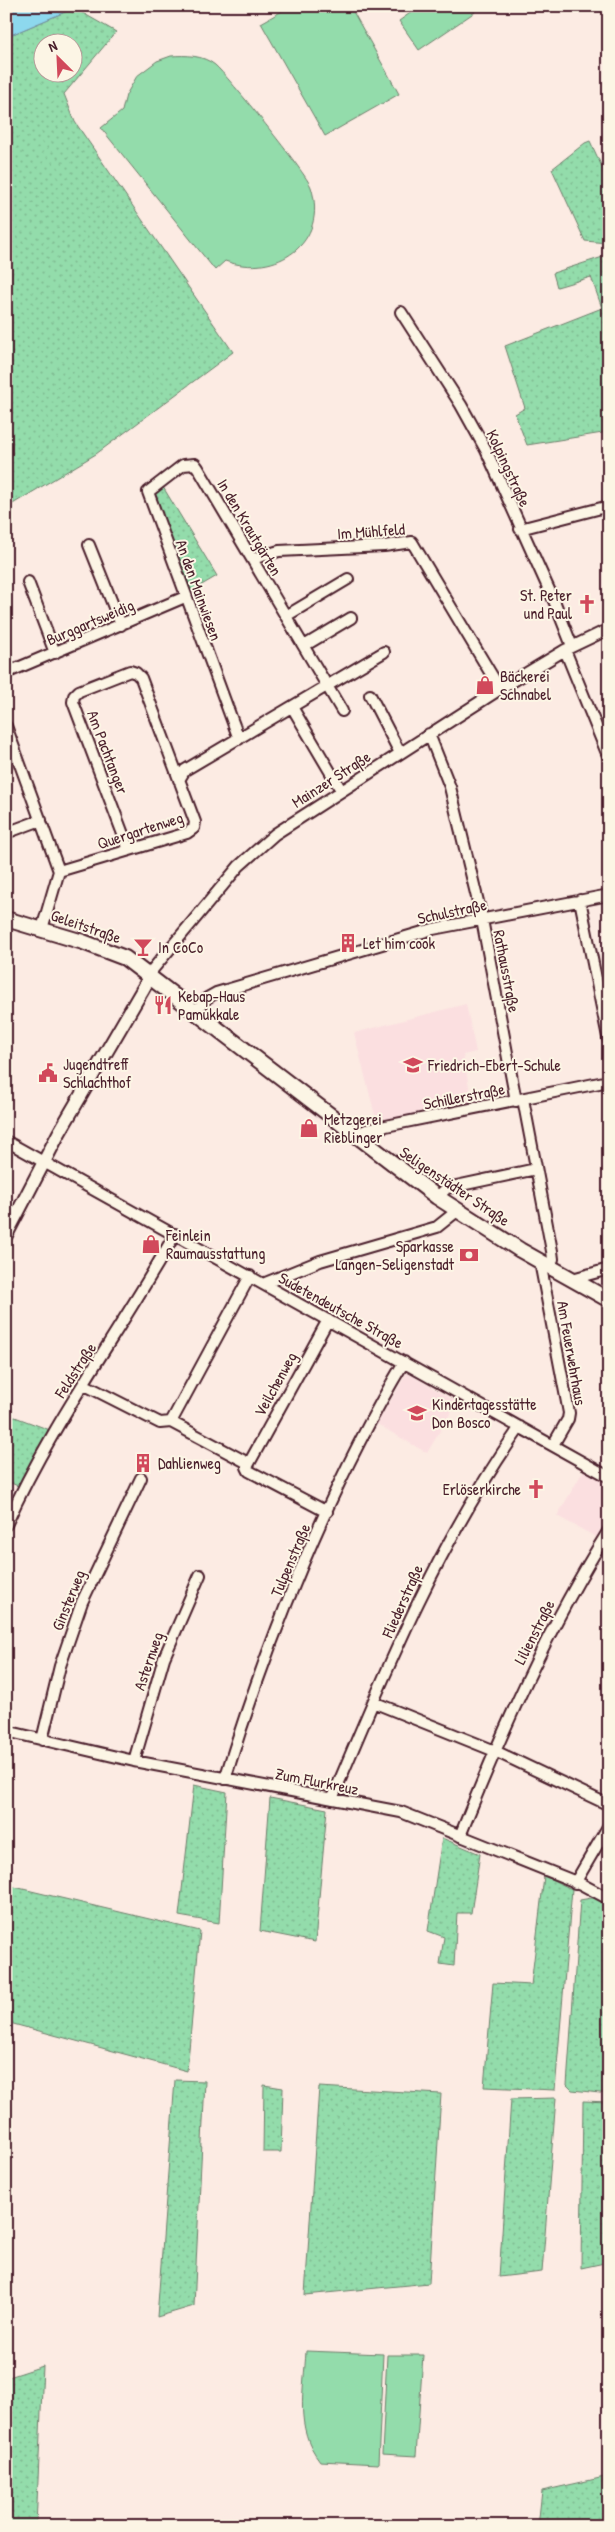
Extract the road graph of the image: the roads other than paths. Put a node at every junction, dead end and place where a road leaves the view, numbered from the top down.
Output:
1 (401, 312) dead end
2 (182, 465) joint
3 (609, 506) edge
4 (520, 528) junction
5 (89, 545) dead end
6 (252, 559) junction
7 (348, 579) dead end
8 (28, 582) dead end
9 (185, 597) junction
10 (286, 616) junction
11 (351, 618) dead end
12 (120, 625) junction
13 (609, 629) edge
14 (304, 646) junction
15 (568, 648) junction
16 (384, 652) dead end
17 (55, 653) junction
18 (6, 673) edge
19 (327, 686) junction
20 (500, 689) junction
21 (370, 695) dead end
22 (292, 707) junction
23 (342, 711) dead end
24 (6, 726) edge
25 (429, 734) junction
26 (239, 739) junction
27 (400, 753) junction
28 (609, 758) edge
29 (179, 780) junction
30 (341, 790) junction
31 (41, 820) junction
32 (6, 833) edge
33 (129, 850) junction
34 (59, 871) junction
35 (609, 895) edge
36 (576, 901) junction
37 (6, 919) edge
38 (482, 919) junction
39 (42, 929) junction
40 (150, 976) junction
41 (195, 1012) junction
42 (609, 1042) edge
43 (609, 1081) edge
44 (519, 1100) junction
45 (354, 1135) junction
46 (6, 1141) edge
47 (45, 1163) junction
48 (536, 1169) junction
49 (437, 1197) junction
50 (457, 1211) junction
51 (6, 1234) edge
52 (175, 1234) junction
53 (545, 1264) junction
54 (609, 1269) edge
55 (250, 1276) junction
56 (572, 1279) junction
57 (263, 1284) junction
58 (609, 1300) edge
59 (328, 1320) junction
60 (404, 1362) junction
61 (85, 1385) junction
62 (172, 1422) junction
63 (520, 1427) junction
64 (553, 1445) junction
65 (248, 1463) junction
66 (609, 1477) edge
67 (140, 1478) dead end
68 (327, 1512) junction
69 (6, 1525) edge
70 (609, 1530) edge
71 (200, 1575) dead end
72 (374, 1702) junction
73 (6, 1731) edge
74 (42, 1740) junction
75 (495, 1751) junction
76 (134, 1761) junction
77 (225, 1779) junction
78 (332, 1798) junction
79 (609, 1805) edge
80 (609, 1825) edge
81 (460, 1836) junction
82 (575, 1882) junction
83 (609, 1899) edge

1 - 4 street, Kolpingstraße
2 - 6 street, In den Krautgärten
2 - 9 street, An den Mainwiesen
3 - 4 street
4 - 15 street, Kolpingstraße
5 - 12 street
6 - 10 street, In den Krautgärten
6 - 20 street, Im Mühlfeld
7 - 10 street
8 - 17 street
9 - 12 street, Burggartsweidig
9 - 26 street, An den Mainwiesen
10 - 14 street, In den Krautgärten
11 - 14 street
12 - 17 street, Burggartsweidig
13 - 15 street, Mainzer Straße
14 - 19 street, In den Krautgärten
15 - 20 street, Mainzer Straße
15 - 28 street, Kolpingstraße
16 - 19 street
17 - 18 street, Burggartsweidig
19 - 22 street
19 - 23 street, In den Krautgärten
20 - 25 street, Mainzer Straße
21 - 27 street
22 - 26 street
22 - 30 street
24 - 31 street
25 - 27 street, Mainzer Straße
25 - 38 street, Rathausstraße
26 - 29 street
27 - 30 street, Mainzer Straße
29 - 33 street, Quergartenweg
29 - 33 street, Am Pachtanger
30 - 40 street, Mainzer Straße
31 - 32 street
31 - 34 street
33 - 34 street, Quergartenweg
34 - 39 street
35 - 36 street, Schulstraße
36 - 38 street, Schulstraße
36 - 42 street
37 - 39 main road, Geleitstraße
38 - 41 street, Schulstraße
38 - 44 street, Rathausstraße
39 - 40 main road, Geleitstraße
40 - 41 main road, Seligenstädter Straße
40 - 47 street
41 - 45 main road, Seligenstädter Straße
43 - 44 street, Schillerstraße
44 - 45 street, Schillerstraße
44 - 48 street, Rathausstraße
45 - 49 main road, Seligenstädter Straße
46 - 47 street, Sudetendeutsche Straße
47 - 51 street
47 - 52 street, Sudetendeutsche Straße
48 - 49 street
48 - 53 street, Rathausstraße
49 - 50 main road, Seligenstädter Straße
50 - 53 main road, Seligenstädter Straße
50 - 57 street
52 - 55 street, Sudetendeutsche Straße
52 - 61 street, Feldstraße
53 - 56 main road, Seligenstädter Straße
53 - 64 street, Am Feuerwehrhaus
54 - 56 street
55 - 57 street, Sudetendeutsche Straße
55 - 62 street
56 - 58 main road, Seligenstädter Straße
57 - 59 street, Sudetendeutsche Straße
59 - 60 street, Sudetendeutsche Straße
59 - 65 street, Veilchenweg
60 - 63 street, Sudetendeutsche Straße
60 - 68 street, Tulpenstraße
61 - 62 street
61 - 69 street, Feldstraße
62 - 65 street
63 - 64 street, Sudetendeutsche Straße
63 - 72 street, Fliederstraße
64 - 66 street, Sudetendeutsche Straße
65 - 68 street
67 - 74 street, Ginsterweg
68 - 77 street, Tulpenstraße
70 - 75 street, Lilienstraße
71 - 76 street, Asternweg
72 - 75 street
72 - 78 street, Fliederstraße
73 - 74 street, Zum Flurkreuz
74 - 76 street, Zum Flurkreuz
75 - 79 street
75 - 81 street, Lilienstraße
76 - 77 street, Zum Flurkreuz
77 - 78 street, Zum Flurkreuz
78 - 81 street, Zum Flurkreuz
80 - 82 street
81 - 82 street, Zum Flurkreuz
82 - 83 street, Zum Flurkreuz

